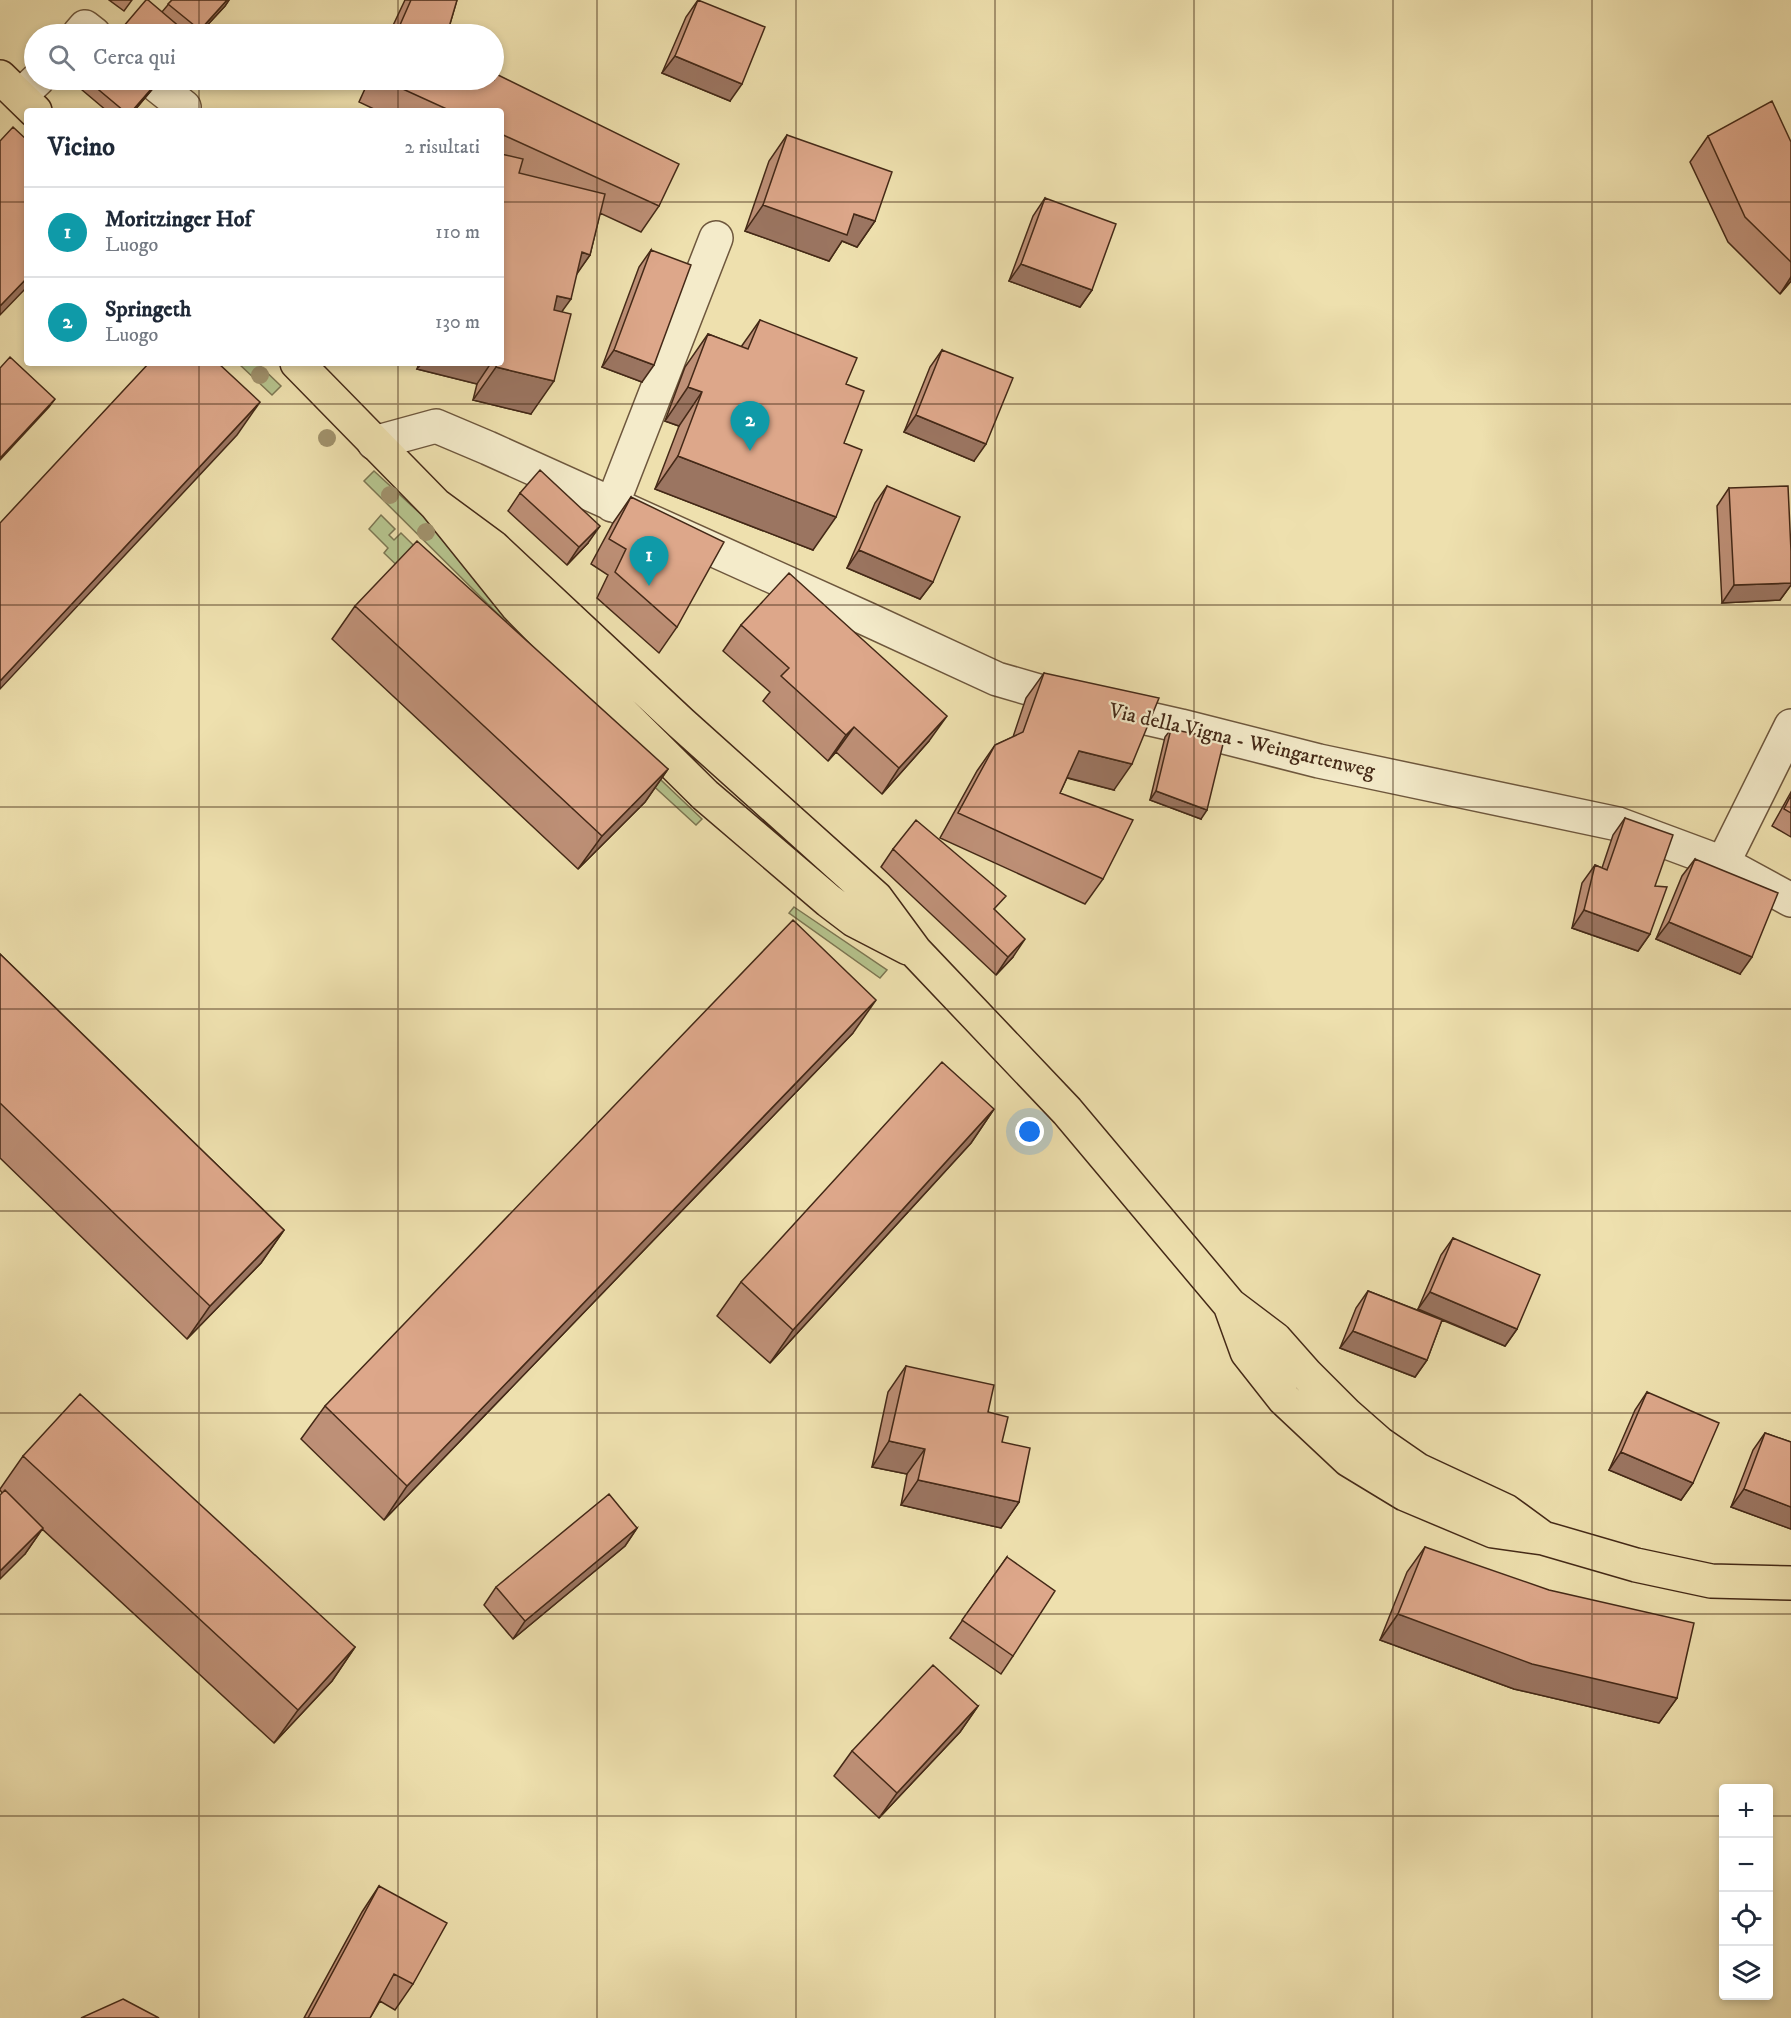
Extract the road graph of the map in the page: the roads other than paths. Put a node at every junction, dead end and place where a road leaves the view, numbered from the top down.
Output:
1 (163, 90) edge
2 (183, 108) edge
3 (716, 238) dead end
4 (300, 366) edge
5 (374, 442) junction
6 (612, 505) junction
7 (1791, 726) edge
8 (1723, 862) junction
9 (1791, 900) edge
10 (1791, 1583) edge

1 - 2 street
3 - 6 street
4 - 5 main road
5 - 6 street, Via della Vigna - Weingartenweg
5 - 10 main road
6 - 8 street, Via della Vigna - Weingartenweg
7 - 8 street
8 - 9 street, Via della Vigna - Weingartenweg

